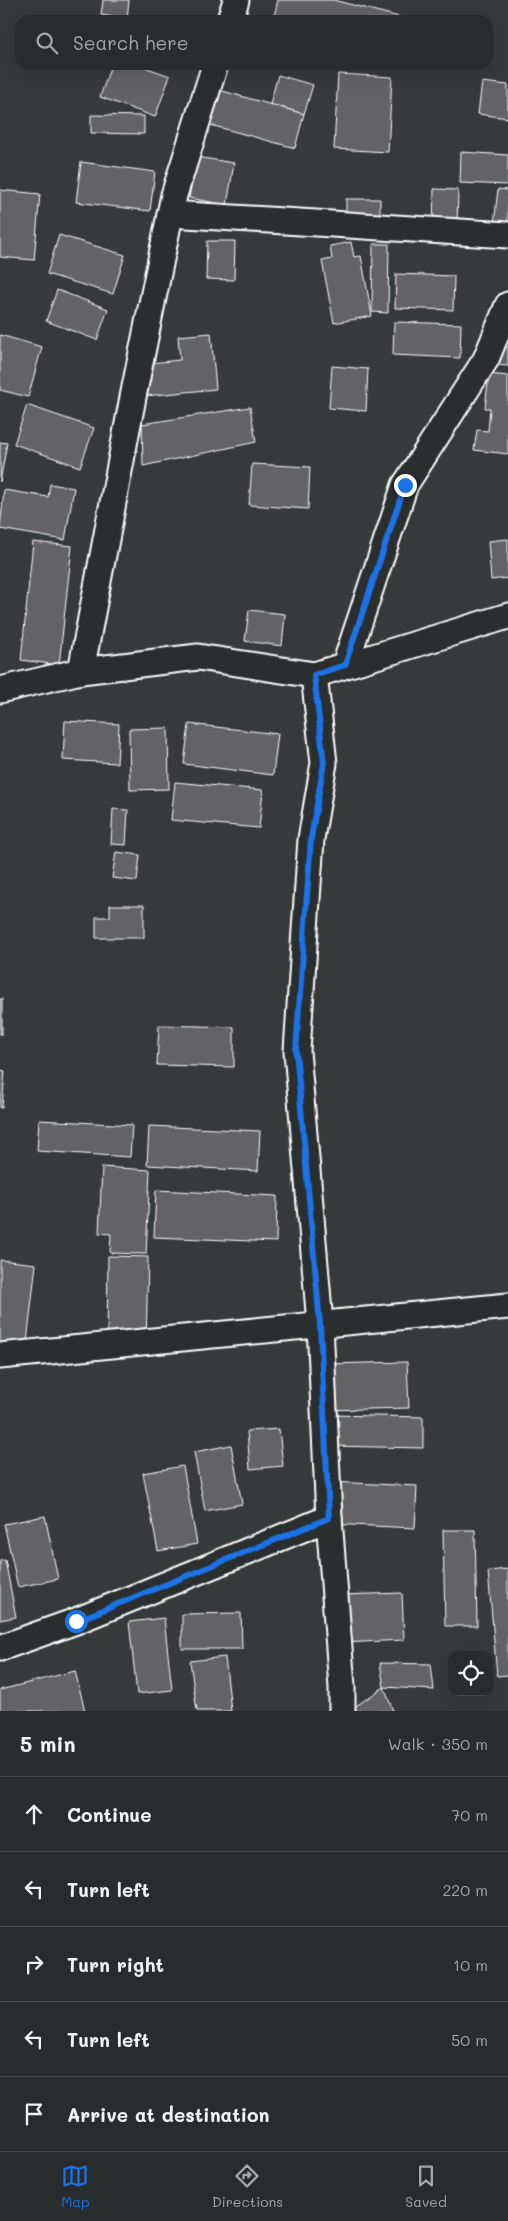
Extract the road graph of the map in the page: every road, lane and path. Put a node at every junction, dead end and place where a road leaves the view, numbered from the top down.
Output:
1 (236, 0) edge
2 (232, 15) edge
3 (213, 70) edge
4 (170, 214) junction
5 (508, 234) edge
6 (508, 305) edge
7 (508, 616) edge
8 (345, 665) junction
9 (82, 671) junction
10 (314, 675) junction
11 (0, 690) edge
12 (508, 1306) edge
13 (320, 1324) junction
14 (0, 1356) edge
15 (329, 1518) junction
16 (0, 1648) edge
17 (342, 1711) edge

1 - 2 street
3 - 4 street
4 - 5 street
4 - 9 street
6 - 8 street
7 - 8 street
8 - 10 street
9 - 10 street
9 - 11 street
10 - 13 street
12 - 13 street
13 - 14 street
13 - 15 street
15 - 16 street
15 - 17 street

